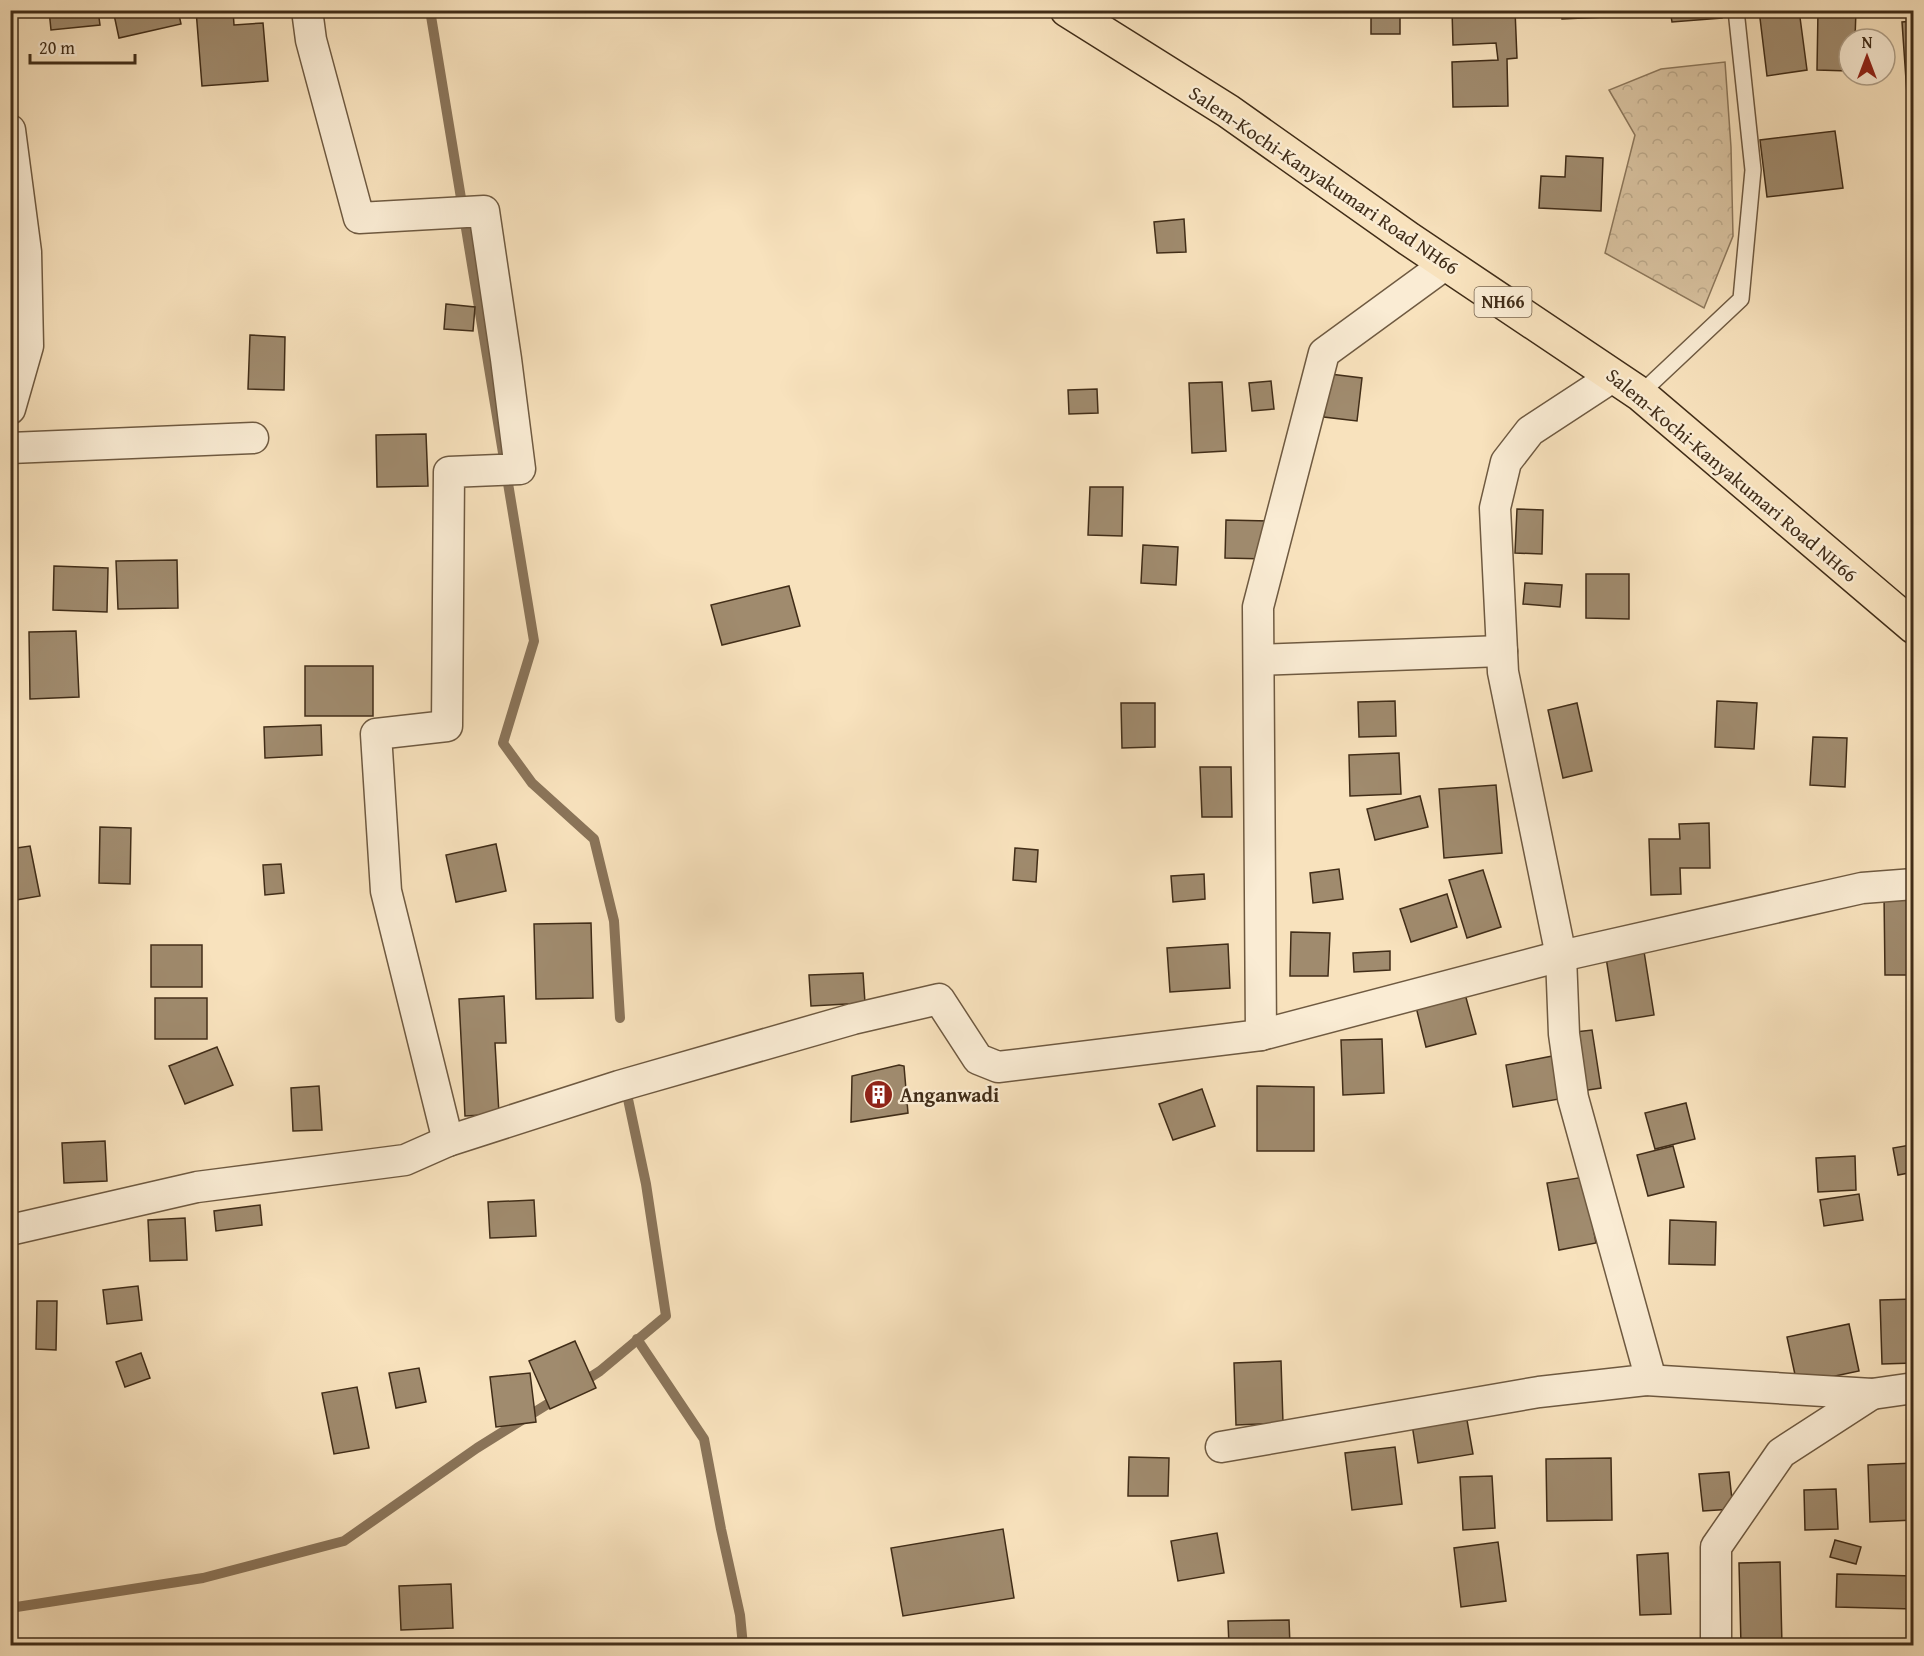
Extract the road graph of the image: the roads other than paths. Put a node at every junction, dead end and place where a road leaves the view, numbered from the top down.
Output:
1 (307, 10) edge
2 (1067, 10) edge
3 (1736, 10) edge
4 (10, 130) edge
5 (1446, 264) junction
6 (1627, 385) junction
7 (10, 409) edge
8 (253, 438) dead end
9 (10, 448) edge
10 (1914, 627) edge
11 (1502, 651) junction
12 (1258, 660) junction
13 (1914, 884) edge
14 (1561, 956) junction
15 (1262, 1035) junction
16 (448, 1141) junction
17 (10, 1230) edge
18 (1646, 1380) junction
19 (1914, 1388) edge
20 (1872, 1394) junction
21 (1221, 1447) dead end
22 (1716, 1646) edge

1 - 16 street
2 - 5 highway, Salem-Kochi-Kanyakumari Road NH66 / NH66
3 - 6 lane
4 - 7 street
5 - 6 highway, Salem-Kochi-Kanyakumari Road NH66 / NH66
5 - 12 street
6 - 10 highway, Salem-Kochi-Kanyakumari Road NH66 / NH66
6 - 11 street
8 - 9 street
11 - 12 street
11 - 14 street
12 - 15 street
13 - 14 street
14 - 15 street
14 - 18 street
15 - 16 street
16 - 17 street
18 - 20 street
18 - 21 street
19 - 20 street
20 - 22 street

